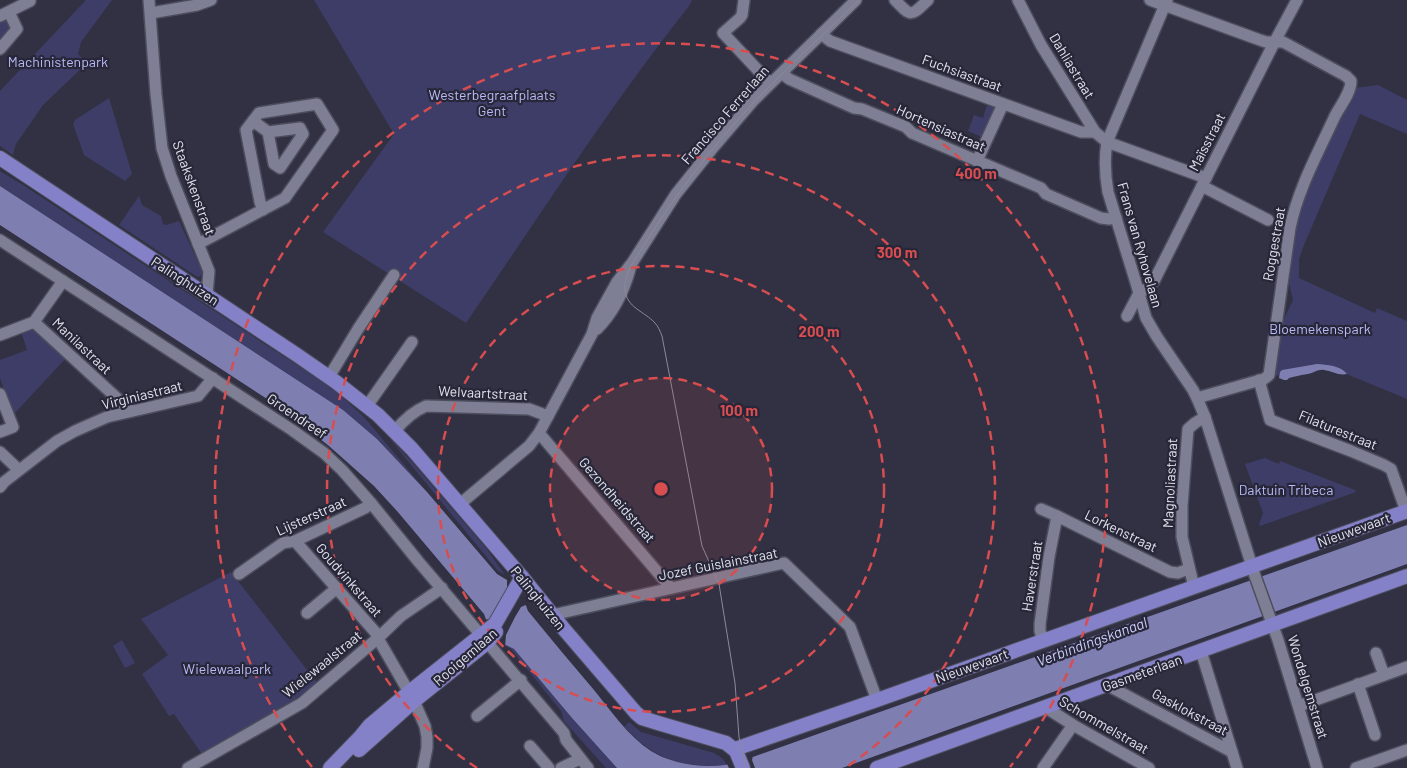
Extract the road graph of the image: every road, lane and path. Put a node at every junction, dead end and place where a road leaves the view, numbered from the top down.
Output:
1 (149, 0) edge
2 (744, 0) edge
3 (856, 0) edge
4 (895, 0) edge
5 (928, 0) edge
6 (1018, 0) edge
7 (1150, 0) edge
8 (1297, 0) edge
9 (30, 1) edge
10 (204, 1) edge
11 (1166, 3) edge
12 (151, 13) junction
13 (4, 14) edge
14 (821, 34) junction
15 (1274, 43) junction
16 (0, 49) edge
17 (782, 73) junction
18 (770, 83) junction
19 (1003, 104) junction
20 (253, 121) junction
21 (268, 132) dead end
22 (1095, 132) junction
23 (1107, 142) junction
24 (0, 158) edge
25 (977, 161) junction
26 (1204, 182) junction
27 (263, 210) junction
28 (1116, 218) junction
29 (1268, 220) dead end
30 (0, 240) edge
31 (198, 244) junction
32 (394, 275) dead end
33 (63, 281) junction
34 (1139, 293) junction
35 (207, 295) junction
36 (1127, 316) dead end
37 (34, 322) junction
38 (0, 335) edge
39 (412, 342) dead end
40 (329, 377) junction
41 (213, 378) junction
42 (1258, 380) junction
43 (0, 394) edge
44 (1198, 398) junction
45 (367, 406) junction
46 (131, 411) junction
47 (548, 416) junction
48 (1205, 417) junction
49 (395, 431) junction
50 (0, 432) edge
51 (539, 433) junction
52 (0, 452) edge
53 (19, 470) junction
54 (0, 487) edge
55 (372, 503) junction
56 (460, 504) junction
57 (1042, 509) dead end
58 (1407, 511) edge
59 (1057, 516) junction
60 (295, 540) junction
61 (1188, 569) junction
62 (1254, 571) junction
63 (239, 574) dead end
64 (1407, 576) edge
65 (521, 584) junction
66 (1194, 587) junction
67 (337, 588) junction
68 (442, 588) junction
69 (671, 588) junction
70 (307, 612) dead end
71 (552, 615) junction
72 (1271, 620) junction
73 (488, 635) junction
74 (378, 638) junction
75 (1043, 641) junction
76 (1201, 651) junction
77 (1376, 653) dead end
78 (1407, 667) edge
79 (1384, 675) junction
80 (521, 680) junction
81 (1358, 684) junction
82 (1107, 685) junction
83 (411, 697) junction
84 (877, 700) junction
85 (1299, 706) junction
86 (1045, 708) junction
87 (478, 716) dead end
88 (1073, 726) junction
89 (1375, 735) dead end
90 (530, 746) dead end
91 (1407, 750) edge
92 (1232, 752) junction
93 (580, 759) junction
94 (739, 759) edge
95 (188, 768) edge
96 (330, 768) edge
97 (342, 768) edge
98 (423, 768) edge
99 (549, 768) edge
100 (561, 768) edge
101 (588, 768) edge
102 (877, 768) edge
103 (1043, 768) edge
104 (1149, 768) edge
105 (1237, 768) edge
106 (1317, 768) edge
107 (1356, 768) edge

1 - 12 street, Staakskenstraat
2 - 18 street
3 - 14 street, Francisco Ferrerlaan
4 - 5 street
6 - 22 street, Dahliastraat
7 - 11 street
8 - 15 street, Maïsstraat
9 - 13 street
10 - 12 street
11 - 15 street
11 - 23 street, Frans van Ryhovelaan
12 - 31 street, Staakskenstraat
13 - 16 street
14 - 17 street, Francisco Ferrerlaan
14 - 19 street, Fuchsiastraat
15 - 26 street, Maïsstraat
15 - 42 street, Roggestraat
17 - 18 street, Francisco Ferrerlaan
17 - 25 street, Hortensiastraat
18 - 47 street, Francisco Ferrerlaan
19 - 22 street, Fuchsiastraat
19 - 25 street
20 - 21 street
20 - 27 street
20 - 27 street
22 - 23 street, Dahliastraat
23 - 26 street
23 - 28 street, Frans van Ryhovelaan
24 - 35 main road, Palinghuizen
25 - 28 street, Hortensiastraat
26 - 29 street
26 - 34 street, Maïsstraat
27 - 31 street
28 - 34 street, Frans van Ryhovelaan
30 - 33 street, Groendreef
31 - 35 street, Staakskenstraat
32 - 40 street
33 - 37 street
33 - 41 street, Groendreef
34 - 36 street, Maïsstraat
34 - 44 street, Frans van Ryhovelaan
35 - 40 main road, Palinghuizen
37 - 38 street
37 - 46 street, Manilastraat
39 - 45 street
40 - 45 main road, Palinghuizen
41 - 46 street, Virginiastraat
41 - 55 street, Groendreef
42 - 44 street
42 - 58 street, Filaturestraat
43 - 50 street
44 - 48 street, Frans van Ryhovelaan
45 - 49 main road, Palinghuizen
46 - 53 street, Virginiastraat
47 - 49 street, Welvaartstraat
47 - 51 street, Francisco Ferrerlaan
48 - 61 street, Magnoliastraat
48 - 62 street, Frans van Ryhovelaan
49 - 56 main road, Palinghuizen
51 - 56 street, Francisco Ferrerlaan
51 - 69 street, Gezondheidstraat
52 - 53 street
53 - 54 street, Virginiastraat
55 - 60 street, Lijsterstraat
55 - 68 street, Groendreef
56 - 65 main road, Palinghuizen
57 - 59 street, Lorkenstraat
58 - 62 main road, Nieuwevaart
59 - 61 street, Lorkenstraat
59 - 75 street, Haverstraat
60 - 63 street, Lijsterstraat
60 - 67 street, Goudvinkstraat
61 - 66 street, Magnoliastraat
62 - 66 main road, Nieuwevaart
62 - 72 street, Wondelgemstraat
64 - 72 main road, Gasmeterlaan
65 - 71 main road, Palinghuizen
65 - 73 main road, Rooigemlaan
66 - 75 main road, Nieuwevaart
67 - 70 street
67 - 74 street, Goudvinkstraat
68 - 73 street, Groendreef
68 - 74 street, Wielewaalstraat
69 - 71 street, Jozef Guislainstraat
69 - 84 street, Jozef Guislainstraat
71 - 94 main road, Palinghuizen
72 - 76 main road, Gasmeterlaan
72 - 85 street, Wondelgemstraat
73 - 80 street, Groendreef
73 - 83 main road, Rooigemlaan
74 - 83 street, Goudvinkstraat
74 - 95 street, Wielewaalstraat
75 - 84 main road, Nieuwevaart
76 - 82 main road, Gasmeterlaan
76 - 92 street
77 - 79 street
78 - 79 street
79 - 81 street
80 - 87 street
80 - 93 street, Groendreef
81 - 85 street
81 - 89 street
82 - 86 main road, Gasmeterlaan
82 - 92 street, Gasklokstraat
83 - 96 main road, Rooigemlaan
83 - 97 main road, Rooigemlaan
83 - 98 street, Goudvinkstraat
84 - 94 main road, Nieuwevaart
85 - 106 street, Wondelgemstraat
86 - 88 street, Schommelstraat
86 - 102 main road, Gasmeterlaan
88 - 103 street
88 - 104 street, Schommelstraat
90 - 99 street
91 - 107 street
92 - 105 street
93 - 100 street
93 - 101 street, Groendreef

